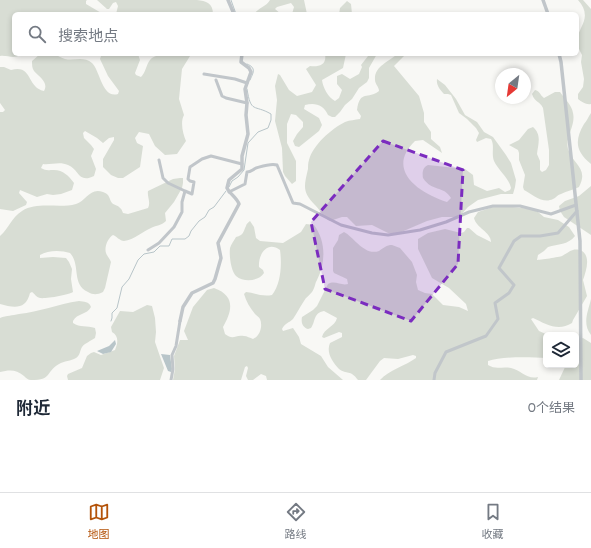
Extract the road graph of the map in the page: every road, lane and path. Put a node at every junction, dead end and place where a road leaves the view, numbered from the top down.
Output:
1 (228, 0) edge
2 (543, 0) edge
3 (233, 12) edge
4 (547, 12) edge
5 (242, 56) edge
6 (560, 56) edge
7 (204, 74) dead end
8 (216, 80) dead end
9 (246, 83) junction
10 (248, 103) junction
11 (159, 160) dead end
12 (242, 164) junction
13 (228, 190) junction
14 (185, 191) junction
15 (576, 205) junction
16 (576, 211) junction
17 (148, 250) dead end
18 (180, 321) joint
19 (171, 380) edge
20 (434, 380) edge
21 (581, 380) edge

1 - 3 street
2 - 4 street
5 - 9 street
6 - 15 street
7 - 9 street
8 - 10 street
9 - 10 street
10 - 12 street
11 - 14 street
12 - 13 street
12 - 14 street
13 - 15 street
13 - 18 street
14 - 17 street
15 - 16 street
16 - 20 street
16 - 21 street
18 - 19 street

